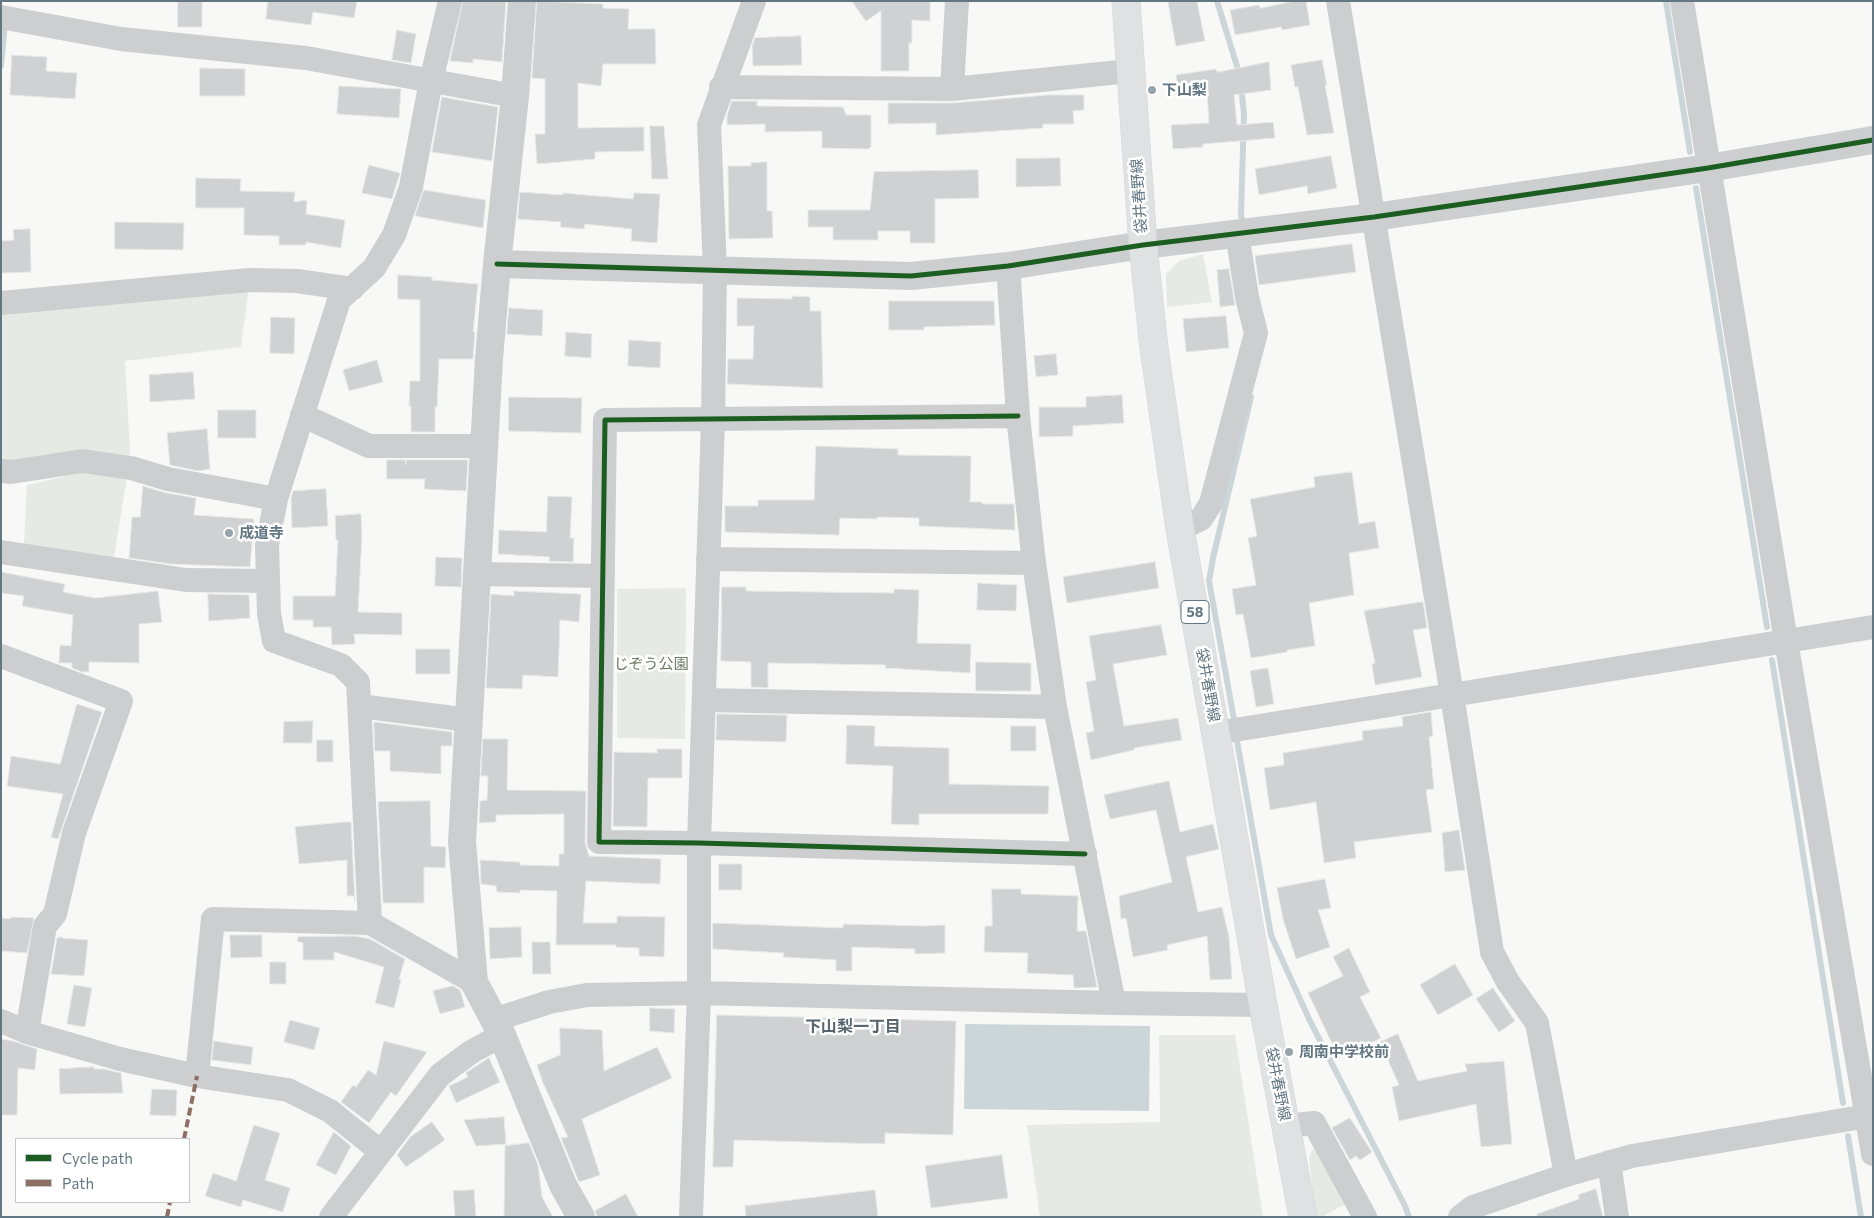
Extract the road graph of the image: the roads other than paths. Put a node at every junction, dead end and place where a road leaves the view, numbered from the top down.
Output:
1 (450, 1) edge
2 (522, 1) edge
3 (754, 1) edge
4 (957, 1) edge
5 (1126, 1) edge
6 (1338, 1) edge
7 (1682, 1) edge
8 (1, 17) edge
9 (1130, 70) junction
10 (431, 81) junction
11 (721, 87) junction
12 (952, 89) junction
13 (515, 96) junction
14 (1873, 140) edge
15 (1708, 168) junction
16 (1374, 217) junction
17 (1244, 232) junction
18 (1143, 245) junction
19 (497, 264) junction
20 (1008, 266) junction
21 (715, 270) junction
22 (352, 289) junction
23 (1, 303) edge
24 (302, 416) junction
25 (1018, 416) junction
26 (713, 420) junction
27 (484, 446) junction
28 (1, 471) edge
29 (276, 499) junction
30 (1180, 529) junction
31 (1, 552) edge
32 (708, 559) junction
33 (1034, 563) junction
34 (477, 574) junction
35 (603, 576) junction
36 (268, 581) junction
37 (1873, 627) edge
38 (1786, 641) junction
39 (1, 656) edge
40 (1452, 695) junction
41 (704, 700) junction
42 (360, 706) junction
43 (1055, 706) junction
44 (468, 720) junction
45 (1216, 733) junction
46 (699, 843) junction
47 (1085, 854) junction
48 (370, 923) junction
49 (474, 982) junction
50 (699, 993) junction
51 (1114, 1004) junction
52 (1263, 1005) junction
53 (1, 1021) edge
54 (498, 1027) junction
55 (27, 1032) junction
56 (197, 1076) junction
57 (1870, 1115) edge
58 (1286, 1126) junction
59 (380, 1151) junction
60 (1873, 1154) edge
61 (1609, 1162) junction
62 (1566, 1174) junction
63 (331, 1217) edge
64 (581, 1217) edge
65 (690, 1217) edge
66 (1302, 1217) edge
67 (1365, 1217) edge
68 (1460, 1217) edge
69 (1617, 1217) edge

1 - 10 street
2 - 13 street
3 - 11 street
4 - 12 street
5 - 9 main road, 袋井春野線 / 58
6 - 16 street
7 - 15 street
8 - 10 street
9 - 12 street
9 - 18 main road, 袋井春野線 / 58
10 - 13 street
10 - 22 street
11 - 12 street
11 - 21 street
13 - 19 street
14 - 15 street
15 - 16 street
15 - 38 street
16 - 17 street
16 - 40 street
17 - 18 street
17 - 30 street
18 - 20 street
18 - 30 main road, 袋井春野線 / 58
19 - 21 street
19 - 27 street
20 - 21 street
20 - 25 street
21 - 26 street
22 - 23 street
22 - 24 street
24 - 27 street
24 - 29 street
25 - 26 street
25 - 33 street
26 - 32 street
26 - 35 street
27 - 34 street
28 - 29 street
29 - 36 street
30 - 45 main road, 袋井春野線 / 58
31 - 36 street
32 - 33 street
32 - 41 street
33 - 43 street
34 - 35 street
34 - 44 street
35 - 46 street
36 - 42 street
37 - 38 street
38 - 40 street
38 - 57 street
39 - 55 street
40 - 45 street
40 - 62 street
41 - 43 street
41 - 46 street
42 - 44 street
42 - 48 street
43 - 47 street
44 - 49 street
45 - 52 main road, 袋井春野線 / 58
46 - 47 street
46 - 50 street
47 - 51 street
48 - 49 street
48 - 56 street
49 - 54 street
50 - 51 street
50 - 54 street
50 - 65 street
51 - 52 street
52 - 58 main road, 袋井春野線 / 58
53 - 55 street
54 - 59 street
54 - 64 street
55 - 56 street
56 - 59 street
57 - 60 street
57 - 61 street
58 - 66 main road, 袋井春野線 / 58
58 - 67 street
59 - 63 street
61 - 62 street
61 - 69 street
62 - 68 street

